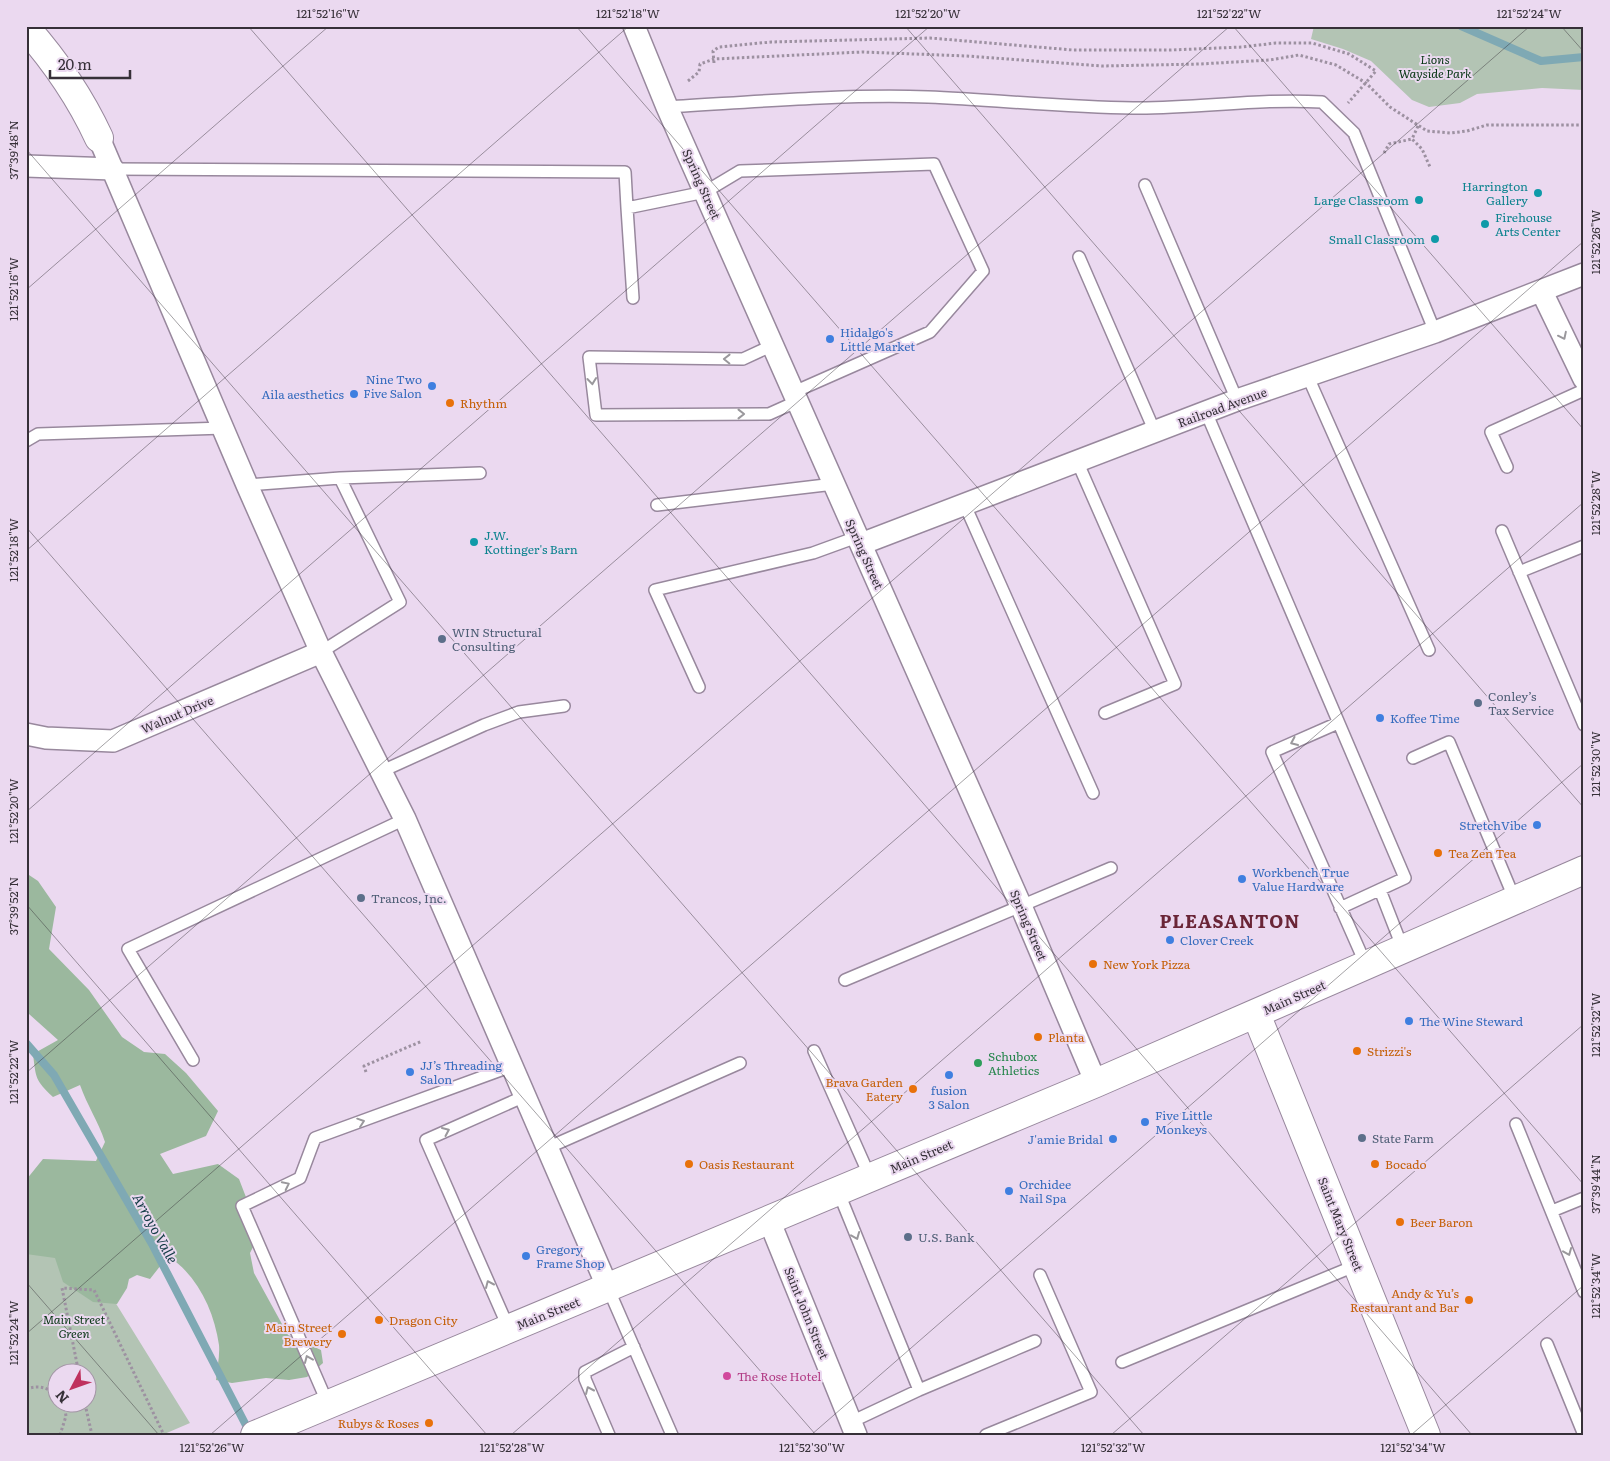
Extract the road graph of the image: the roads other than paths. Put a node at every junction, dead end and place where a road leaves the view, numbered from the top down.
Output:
1 (634, 26) edge
2 (36, 33) edge
3 (667, 107) junction
4 (99, 138) joint
5 (26, 166) edge
6 (113, 169) junction
7 (1145, 184) dead end
8 (705, 192) junction
9 (627, 208) junction
10 (1079, 257) dead end
11 (1584, 274) edge
12 (1542, 292) junction
13 (633, 298) dead end
14 (1435, 332) junction
15 (773, 345) junction
16 (1308, 377) junction
17 (1584, 379) edge
18 (1584, 390) edge
19 (796, 396) junction
20 (1237, 400) junction
21 (1206, 412) junction
22 (224, 428) junction
23 (1155, 432) junction
24 (26, 440) edge
25 (1077, 461) junction
26 (1507, 467) dead end
27 (480, 473) dead end
28 (340, 478) junction
29 (834, 484) junction
30 (247, 485) junction
31 (964, 503) junction
32 (657, 505) dead end
33 (1502, 531) dead end
34 (859, 540) junction
35 (1584, 546) edge
36 (1519, 572) junction
37 (1429, 650) dead end
38 (321, 652) junction
39 (700, 687) dead end
40 (564, 706) dead end
41 (1105, 713) dead end
42 (1338, 722) junction
43 (1584, 725) edge
44 (26, 734) edge
45 (1413, 758) dead end
46 (380, 772) junction
47 (1093, 793) dead end
48 (405, 819) junction
49 (1111, 868) dead end
50 (1584, 870) edge
51 (1380, 890) junction
52 (1515, 900) junction
53 (1021, 906) junction
54 (1340, 908) junction
55 (1403, 949) junction
56 (1366, 966) junction
57 (845, 980) dead end
58 (1256, 1014) junction
59 (814, 1051) dead end
60 (193, 1060) dead end
61 (740, 1063) dead end
62 (512, 1066) junction
63 (1096, 1083) junction
64 (525, 1096) junction
65 (1516, 1124) dead end
66 (547, 1148) junction
67 (870, 1177) junction
68 (838, 1191) junction
69 (1584, 1198) edge
70 (1552, 1211) junction
71 (769, 1220) junction
72 (1357, 1265) junction
73 (1040, 1276) dead end
74 (608, 1288) junction
75 (1584, 1292) edge
76 (509, 1329) junction
77 (1035, 1341) dead end
78 (1547, 1344) dead end
79 (634, 1347) junction
80 (1122, 1362) dead end
81 (918, 1390) junction
82 (321, 1406) junction
83 (854, 1428) edge
84 (255, 1435) edge
85 (609, 1435) edge
86 (672, 1435) edge
87 (986, 1435) edge
88 (1426, 1435) edge
89 (1584, 1435) edge

1 - 3 street, Spring Street
2 - 4 street
3 - 8 street, Spring Street
3 - 14 lane
4 - 6 street
5 - 6 street
6 - 9 lane
6 - 22 street
7 - 20 lane
8 - 9 lane
8 - 15 street, Spring Street
8 - 19 lane
9 - 13 lane
10 - 23 lane
11 - 12 street, Railroad Avenue
12 - 14 street, Railroad Avenue
12 -> 17 street
14 - 16 street, Railroad Avenue
15 - 19 street, Spring Street
15 -> 19 lane
16 - 20 street, Railroad Avenue
16 - 37 lane
18 - 26 lane
19 - 29 street, Spring Street
20 - 21 street, Railroad Avenue
21 - 23 street, Railroad Avenue
21 - 42 lane
22 - 24 lane
22 - 30 street
23 - 25 street, Railroad Avenue
25 - 31 street, Railroad Avenue
25 - 41 lane
27 - 28 lane
28 - 30 lane
28 - 38 lane
29 - 32 lane
29 - 34 street, Spring Street
30 - 38 street
31 - 34 street, Railroad Avenue
31 - 47 lane
33 - 36 lane
34 - 39 lane
34 - 53 street, Spring Street
35 - 36 lane
36 - 43 lane
38 - 44 street, Walnut Drive
38 - 46 street
40 - 46 lane
42 - 51 lane
42 -> 54 lane
45 - 52 lane
46 - 48 street
48 - 60 lane
48 - 62 street
49 - 53 lane
50 - 52 street, Main Street
51 - 54 lane
51 - 55 lane
52 - 55 street, Main Street
53 - 57 lane
53 - 63 street, Spring Street
54 - 56 lane
55 - 56 street, Main Street
56 - 58 street, Main Street
58 - 63 street, Main Street
58 - 72 street, Saint Mary Street
59 - 67 lane
61 - 66 lane
62 - 64 street
82 -> 62 lane
63 - 67 street, Main Street
64 - 66 street
76 -> 64 lane
65 - 70 lane
66 - 74 street
67 - 68 street, Main Street
68 - 71 street, Main Street
68 -> 81 lane
69 - 70 lane
70 -> 75 lane
71 - 74 street, Main Street
71 - 83 street, Saint John Street
72 - 80 lane
72 - 88 street, Saint Mary Street
73 - 87 lane
74 - 76 street, Main Street
74 - 79 lane
76 - 82 street, Main Street
77 - 81 lane
78 - 89 lane
85 -> 79 lane
79 - 86 lane
81 - 83 lane
82 - 84 street, Main Street

